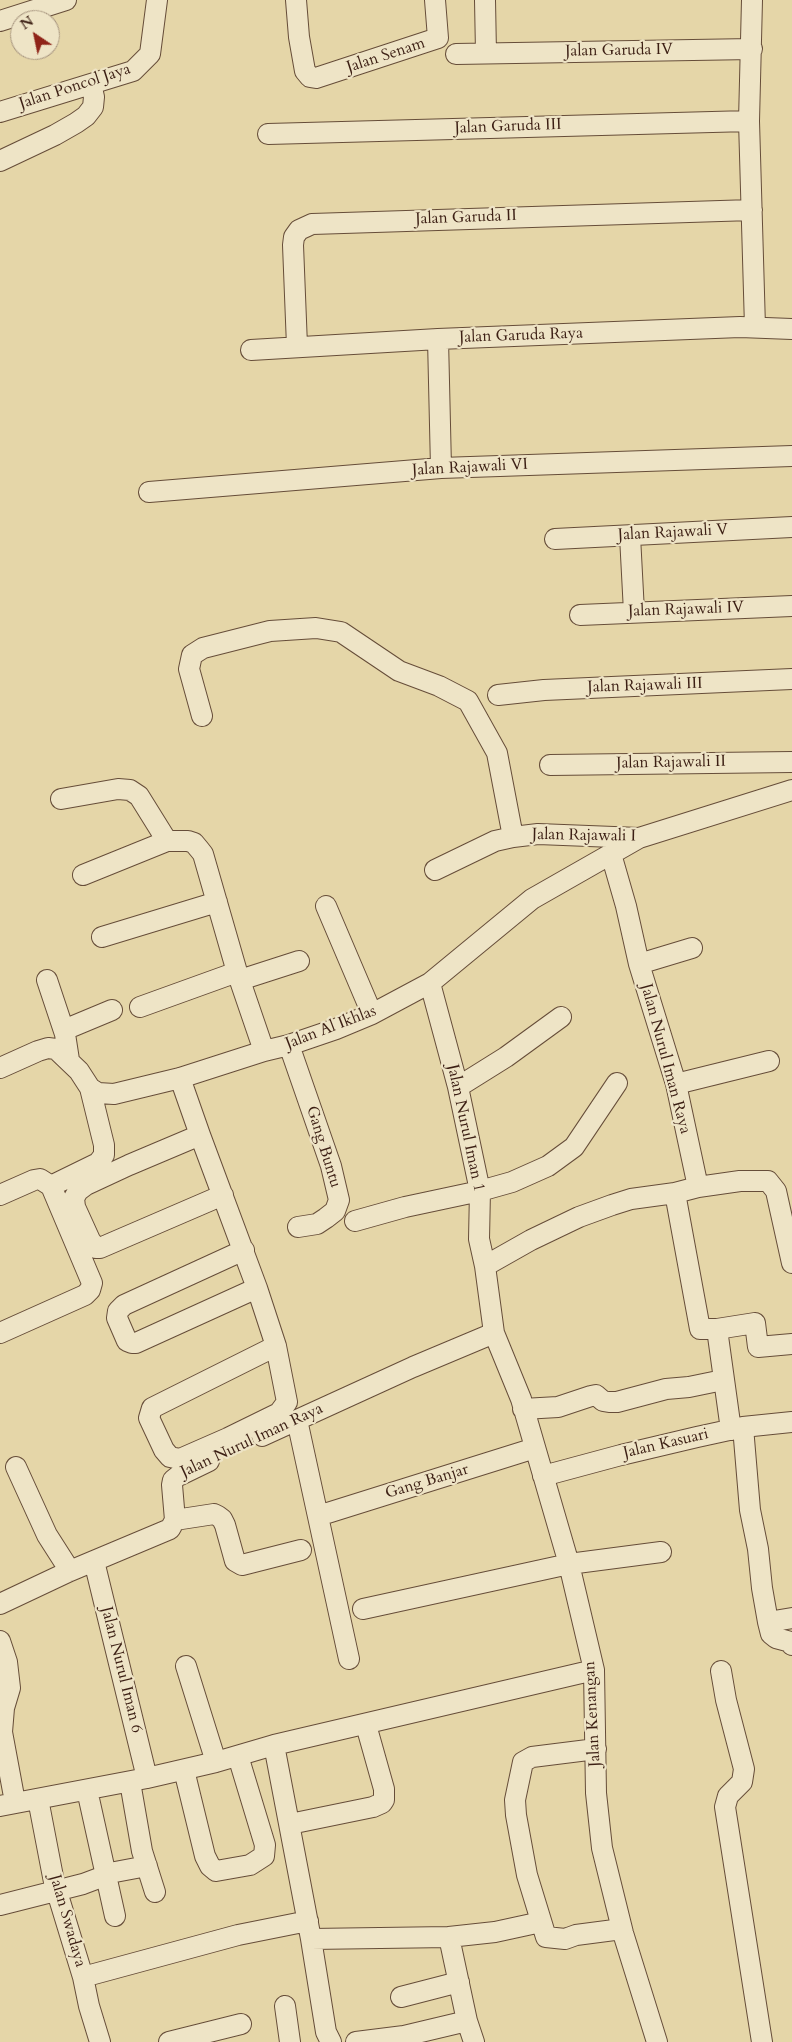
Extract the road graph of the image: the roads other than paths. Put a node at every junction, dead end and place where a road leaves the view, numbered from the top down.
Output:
1 (66, 0) edge
2 (156, 0) edge
3 (296, 0) edge
4 (435, 0) edge
5 (485, 0) edge
6 (752, 0) edge
7 (41, 4) edge
8 (0, 21) edge
9 (752, 49) junction
10 (486, 53) junction
11 (456, 54) dead end
12 (91, 84) junction
13 (0, 112) edge
14 (749, 121) junction
15 (268, 134) dead end
16 (0, 161) edge
17 (752, 210) junction
18 (755, 327) junction
19 (792, 329) edge
20 (438, 339) junction
21 (297, 346) junction
22 (251, 350) dead end
23 (792, 456) edge
24 (441, 468) junction
25 (149, 492) dead end
26 (792, 527) edge
27 (630, 536) junction
28 (555, 539) dead end
29 (792, 606) edge
30 (634, 612) junction
31 (580, 616) dead end
32 (792, 679) edge
33 (498, 695) dead end
34 (202, 716) dead end
35 (792, 762) edge
36 (550, 765) dead end
37 (792, 790) edge
38 (61, 799) dead end
39 (513, 837) junction
40 (639, 838) junction
41 (168, 841) junction
42 (611, 854) junction
43 (435, 870) dead end
44 (83, 875) dead end
45 (217, 902) junction
46 (326, 906) dead end
47 (102, 937) dead end
48 (692, 948) dead end
49 (299, 961) dead end
50 (639, 964) junction
51 (238, 976) junction
52 (47, 980) dead end
53 (430, 983) junction
54 (140, 1007) dead end
55 (112, 1010) dead end
56 (372, 1014) junction
57 (561, 1017) dead end
58 (64, 1030) junction
59 (289, 1045) junction
60 (264, 1051) junction
61 (69, 1060) junction
62 (770, 1060) dead end
63 (0, 1068) edge
64 (180, 1078) junction
65 (617, 1083) dead end
66 (676, 1084) junction
67 (458, 1087) junction
68 (90, 1088) junction
69 (200, 1135) junction
70 (50, 1186) junction
71 (698, 1187) junction
72 (480, 1191) junction
73 (675, 1193) junction
74 (0, 1195) edge
75 (223, 1195) junction
76 (355, 1221) dead end
77 (298, 1227) dead end
78 (244, 1250) junction
79 (792, 1263) edge
80 (485, 1266) junction
81 (258, 1288) junction
82 (717, 1329) junction
83 (0, 1332) edge
84 (494, 1333) junction
85 (792, 1344) edge
86 (276, 1346) junction
87 (723, 1380) junction
88 (524, 1409) junction
89 (296, 1420) junction
90 (792, 1422) edge
91 (737, 1428) junction
92 (535, 1448) junction
93 (16, 1467) dead end
94 (543, 1476) junction
95 (318, 1516) junction
96 (175, 1520) junction
97 (301, 1550) dead end
98 (660, 1552) dead end
99 (94, 1561) junction
100 (569, 1564) junction
101 (70, 1571) junction
102 (0, 1604) edge
103 (363, 1610) dead end
104 (792, 1618) edge
105 (768, 1622) junction
106 (0, 1641) edge
107 (792, 1645) edge
108 (350, 1659) dead end
109 (186, 1666) dead end
110 (594, 1670) junction
111 (721, 1671) dead end
112 (366, 1725) junction
113 (1, 1732) edge
114 (274, 1745) junction
115 (596, 1749) junction
116 (238, 1756) junction
117 (216, 1762) junction
118 (184, 1770) junction
119 (139, 1780) junction
120 (87, 1790) junction
121 (38, 1799) junction
122 (8, 1804) edge
123 (290, 1824) junction
124 (147, 1866) junction
125 (106, 1875) junction
126 (56, 1891) junction
127 (156, 1892) dead end
128 (0, 1905) edge
129 (115, 1916) dead end
130 (541, 1922) junction
131 (622, 1929) junction
132 (310, 1930) junction
133 (449, 1937) junction
134 (83, 1978) junction
135 (459, 1982) junction
136 (401, 1997) dead end
137 (285, 2006) dead end
138 (467, 2021) junction
139 (241, 2024) dead end
140 (100, 2042) edge
141 (169, 2042) edge
142 (290, 2042) edge
143 (331, 2042) edge
144 (356, 2042) edge
145 (474, 2042) edge
146 (657, 2042) edge
147 (762, 2042) edge

1 - 7 street
2 - 12 street, Jalan Poncol Jaya
3 - 4 street, Jalan Senam
5 - 10 street
6 - 9 street
7 - 8 street
9 - 10 street, Jalan Garuda IV
9 - 14 street
10 - 11 street, Jalan Garuda IV
12 - 13 street, Jalan Poncol Jaya
12 - 16 street
14 - 15 street, Jalan Garuda III
14 - 17 street
17 - 18 street
17 - 21 street, Jalan Garuda II
18 - 19 street, Jalan Garuda Raya
18 - 20 street, Jalan Garuda Raya
20 - 21 street, Jalan Garuda Raya
20 - 24 street
21 - 22 street, Jalan Garuda Raya
23 - 24 street, Jalan Rajawali VI
24 - 25 street, Jalan Rajawali VI
26 - 27 street, Jalan Rajawali V
27 - 28 street, Jalan Rajawali V
27 - 30 street
29 - 30 street, Jalan Rajawali IV
30 - 31 street, Jalan Rajawali IV
32 - 33 street, Jalan Rajawali III
34 - 39 street
35 - 36 street, Jalan Rajawali II
37 - 40 street, Jalan Rajawali I
38 - 41 street
39 - 40 street, Jalan Rajawali I
39 - 43 street, Jalan Rajawali I
40 - 42 street, Jalan Al Ikhlas
41 - 44 street
41 - 45 street
42 - 50 street, Jalan Nurul Iman Raya
42 - 53 street, Jalan Al Ikhlas
45 - 47 street
45 - 51 street
46 - 56 street
48 - 50 street
49 - 51 street
50 - 66 street, Jalan Nurul Iman Raya
51 - 54 street
51 - 60 street
52 - 58 street
53 - 56 street, Jalan Al Ikhlas
53 - 67 street, Jalan Nurul Iman 1
55 - 58 street
56 - 59 street, Jalan Al Ikhlas
57 - 67 street
58 - 61 street
59 - 60 street, Jalan Al Ikhlas
59 - 77 street, Gang Buntu
60 - 64 street, Jalan Al Ikhlas
61 - 63 street
61 - 68 street
62 - 66 street
64 - 68 street, Jalan Al Ikhlas
64 - 69 street
65 - 72 street
66 - 71 street, Jalan Nurul Iman Raya
67 - 72 street, Jalan Nurul Iman 1
68 - 70 street
69 - 75 street
69 - 75 street
70 - 74 street
70 - 83 street
71 - 73 street
71 - 79 street
72 - 76 street
72 - 80 street, Jalan Nurul Iman 1
73 - 80 street
73 - 82 street
75 - 78 street
78 - 81 street
78 - 81 street
80 - 84 street, Jalan Nurul Iman 1
81 - 86 street
82 - 85 street
82 - 87 street
84 - 88 street, Jalan Kenangan
84 - 89 street, Jalan Nurul Iman Raya
86 - 86 street
87 - 88 street
87 - 91 street
88 - 92 street, Jalan Kenangan
89 - 95 street
89 - 96 street, Jalan Nurul Iman Raya
90 - 91 street, Jalan Kasuari
91 - 94 street, Jalan Kasuari
91 - 105 street
92 - 94 street, Jalan Kenangan
92 - 95 street, Gang Banjar
93 - 101 street
94 - 100 street, Jalan Kenangan
95 - 108 street
96 - 97 street
96 - 99 street
98 - 100 street
99 - 101 street
99 - 119 street, Jalan Nurul Iman 6
100 - 103 street
100 - 110 street, Jalan Kenangan
101 - 102 street
104 - 105 street
105 - 107 street
106 - 113 street
109 - 117 street
110 - 112 street
110 - 115 street, Jalan Kenangan
111 - 147 street
112 - 114 street
112 - 123 street
113 - 122 street
114 - 116 street
114 - 123 street
115 - 130 street
115 - 131 street, Jalan Kenangan
116 - 117 street
116 - 118 street
117 - 118 street
118 - 119 street
119 - 120 street
119 - 124 street, Jalan Nurul Iman 6
120 - 121 street
120 - 125 street
121 - 122 street
121 - 126 street, Jalan Swadaya
123 - 132 street
124 - 125 street
124 - 127 street, Jalan Nurul Iman 6
125 - 126 street
125 - 129 street
126 - 128 street
126 - 134 street, Jalan Swadaya
130 - 131 street
130 - 133 street
131 - 146 street, Jalan Kenangan
132 - 133 street
132 - 134 street
132 - 143 street
133 - 135 street
134 - 140 street, Jalan Swadaya
135 - 136 street
135 - 138 street
137 - 142 street
138 - 144 street
138 - 145 street
139 - 141 street

